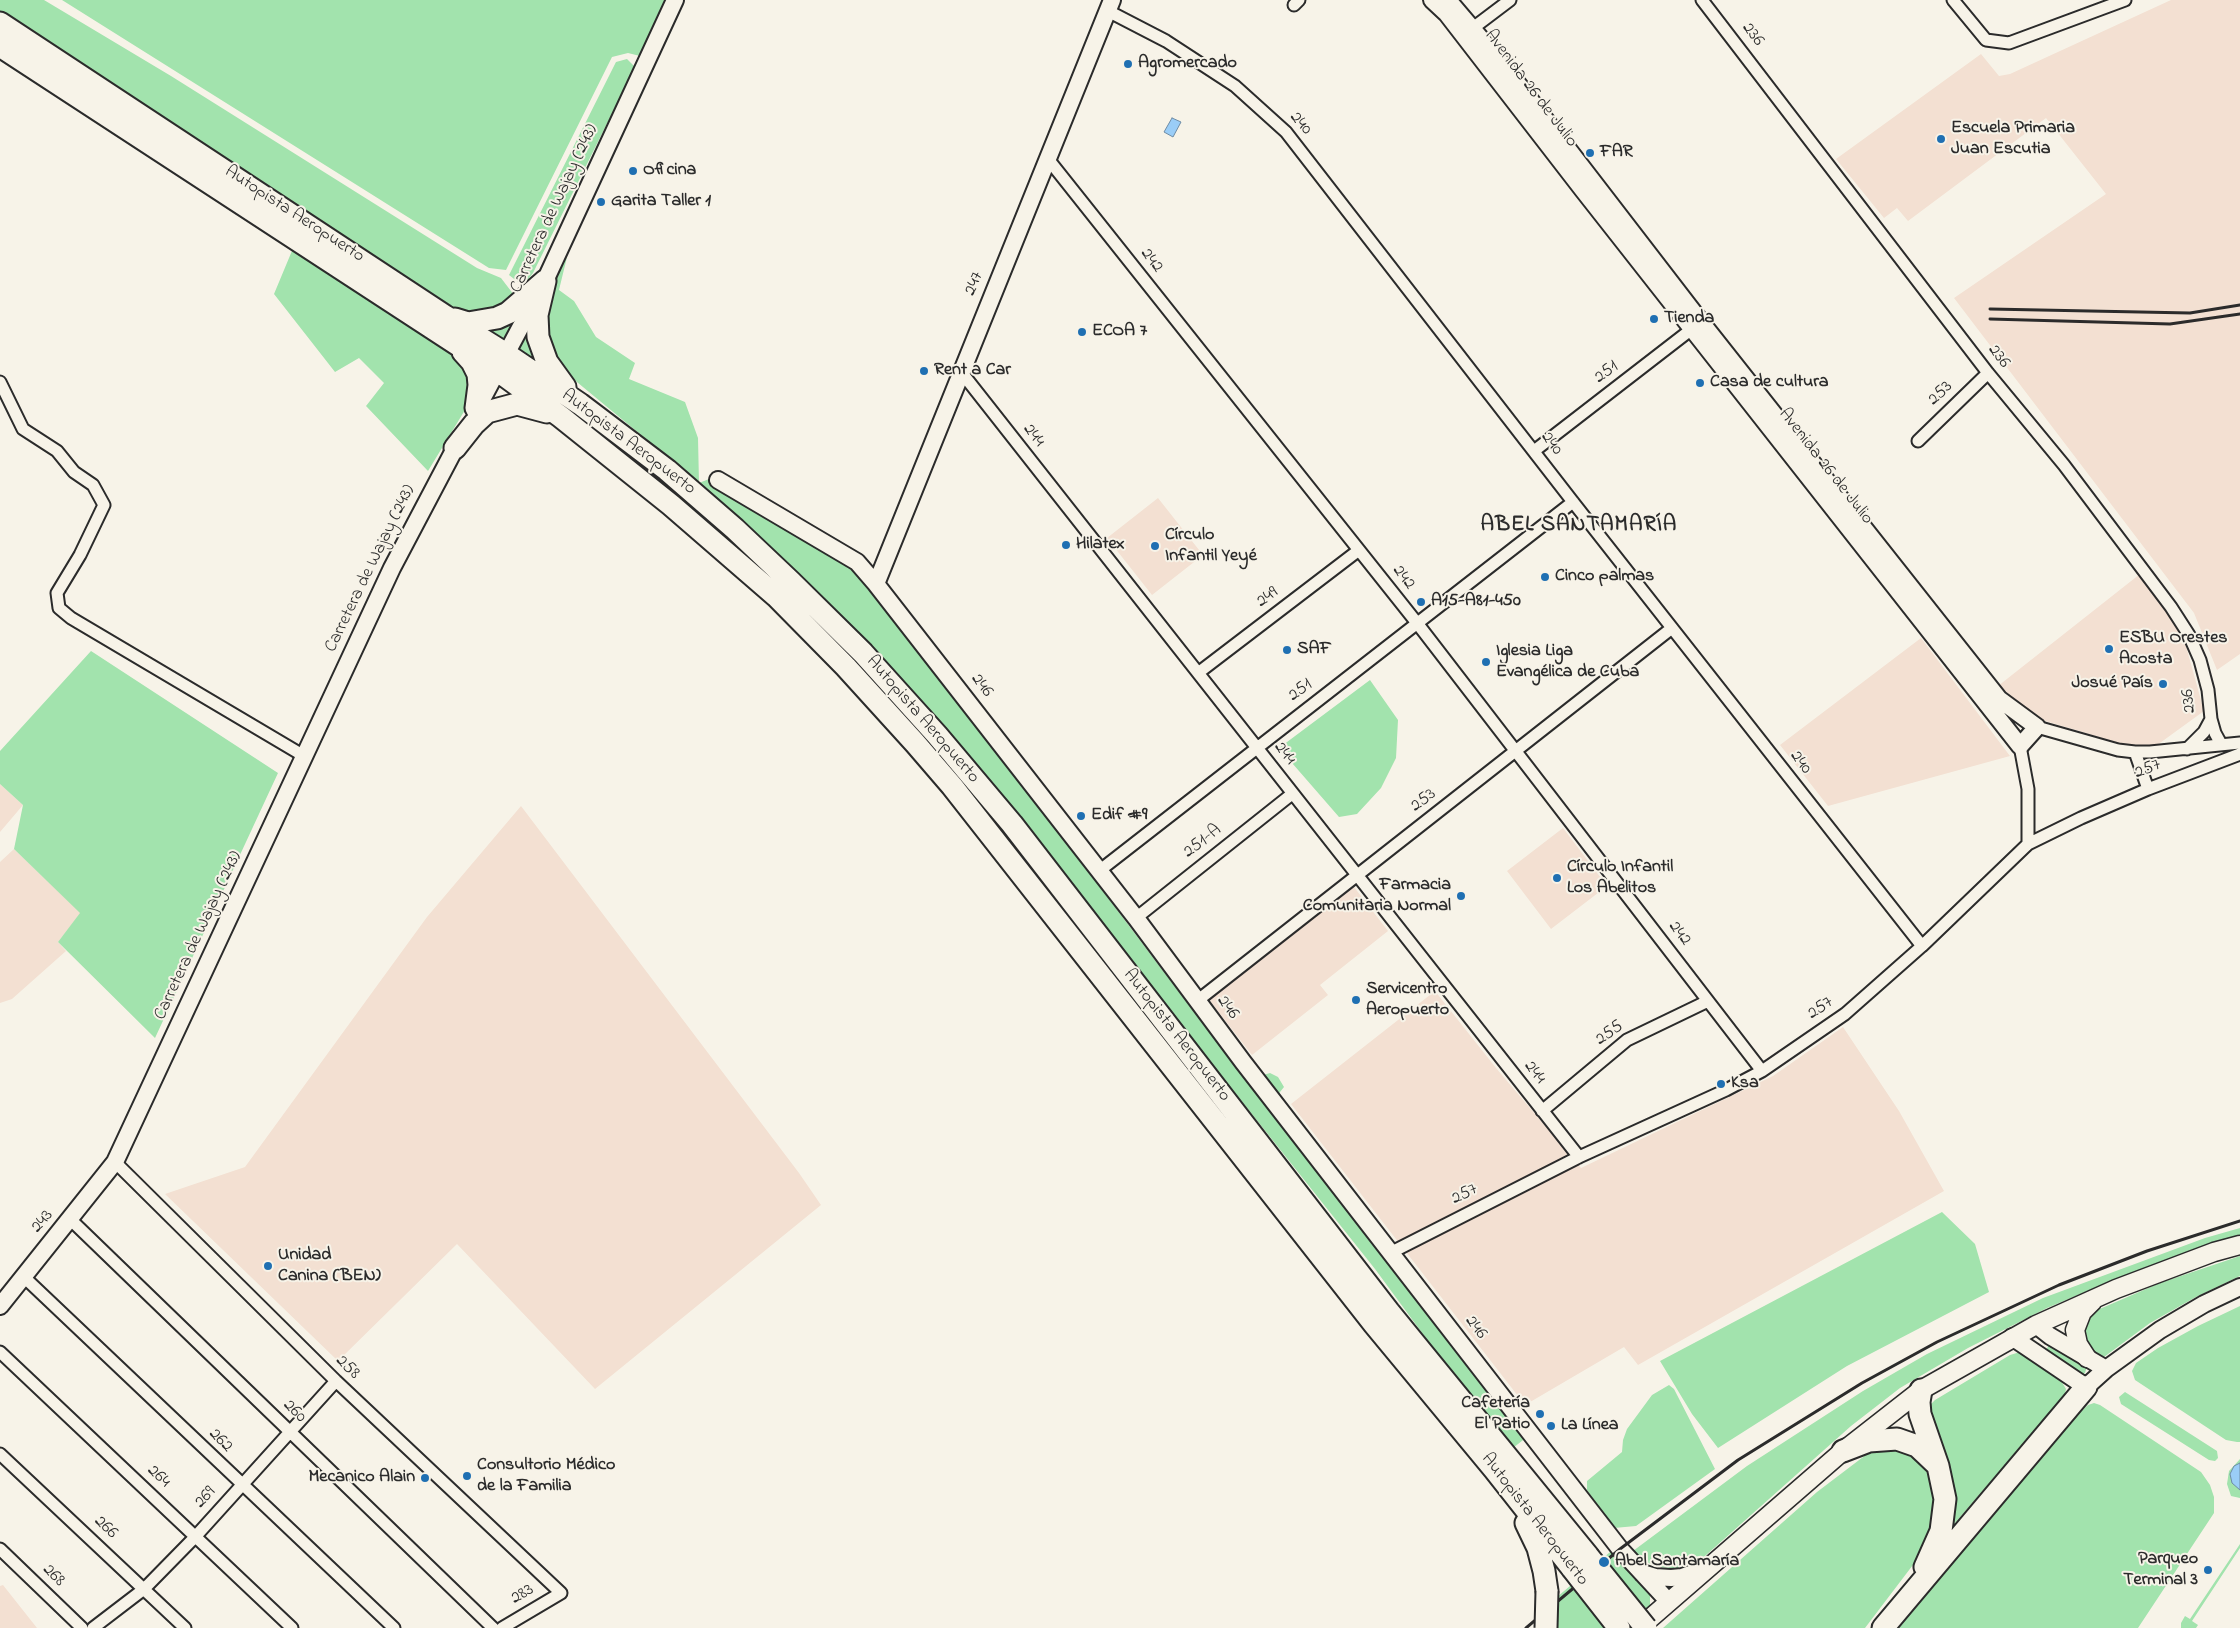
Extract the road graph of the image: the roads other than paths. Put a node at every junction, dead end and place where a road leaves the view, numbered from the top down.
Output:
1 (675, 0) edge
2 (1432, 0) edge
3 (1448, 0) edge
4 (1510, 0) edge
5 (1702, 0) edge
6 (1953, 0) edge
7 (2125, 0) edge
8 (1110, 5) edge
9 (0, 23) edge
10 (1473, 28) junction
11 (0, 46) edge
12 (1048, 158) junction
13 (545, 281) junction
14 (445, 316) junction
15 (1696, 326) junction
16 (450, 339) junction
17 (502, 362) junction
18 (962, 373) junction
19 (1988, 373) junction
20 (0, 382) edge
21 (580, 404) junction
22 (476, 408) junction
23 (562, 417) junction
24 (1918, 441) dead end
25 (455, 448) junction
26 (1534, 451) junction
27 (718, 480) dead end
28 (1573, 502) junction
29 (1837, 504) junction
30 (1360, 550) junction
31 (876, 584) junction
32 (1417, 623) junction
33 (1672, 628) junction
34 (1198, 674) junction
35 (2210, 719) junction
36 (2036, 727) junction
37 (2240, 743) edge
38 (2221, 744) junction
39 (2020, 746) junction
40 (1256, 748) junction
41 (2187, 749) junction
42 (1516, 751) junction
43 (2135, 752) junction
44 (2240, 754) edge
45 (304, 756) junction
46 (2148, 789) junction
47 (1292, 794) junction
48 (2028, 844) junction
49 (1099, 871) junction
50 (1357, 875) junction
51 (1136, 918) junction
52 (1922, 946) junction
53 (1197, 1001) junction
54 (1708, 1001) junction
55 (1762, 1070) junction
56 (1542, 1110) junction
57 (1579, 1157) junction
58 (115, 1162) junction
59 (71, 1220) junction
60 (2240, 1245) edge
61 (1392, 1252) junction
62 (24, 1278) junction
63 (2240, 1288) edge
64 (2099, 1297) junction
65 (0, 1306) edge
66 (2036, 1324) junction
67 (2012, 1337) junction
68 (0, 1352) edge
69 (2087, 1358) junction
70 (2106, 1369) junction
71 (336, 1381) junction
72 (2086, 1387) junction
73 (1921, 1390) junction
74 (290, 1433) junction
75 (1843, 1451) junction
76 (0, 1454) edge
77 (1938, 1466) junction
78 (1494, 1469) junction
79 (241, 1485) junction
80 (195, 1537) junction
81 (0, 1549) edge
82 (1580, 1562) junction
83 (1706, 1568) junction
84 (1642, 1573) junction
85 (1918, 1585) junction
86 (144, 1589) junction
87 (561, 1593) joint
88 (1668, 1602) junction
89 (82, 1628) edge
90 (93, 1628) edge
91 (185, 1628) edge
92 (292, 1628) edge
93 (394, 1628) edge
94 (492, 1628) edge
95 (502, 1628) edge
96 (1546, 1628) edge
97 (1619, 1628) edge
98 (1639, 1628) edge
99 (1646, 1628) edge
100 (1883, 1628) edge

1 - 13 street, Carretera de Wajay (243)
2 - 15 street, Avenida 26 de Julio
3 - 10 street, Avenida 26 de Julio
4 - 10 street
5 - 19 street, 236
6 - 7 street
8 - 12 street, 247
8 - 26 street, 240
9 - 14 highway, Autopista Aeropuerto
10 - 15 street, Avenida 26 de Julio
11 - 16 highway, Autopista Aeropuerto
12 - 18 street, 247
12 - 30 street, 242
13 - 14 highway
13 - 17 street, Carretera de Wajay (243)
13 - 21 highway
14 - 17 highway, Autopista Aeropuerto
15 - 26 street, 251
15 - 29 street, Avenida 26 de Julio
16 - 17 highway, Autopista Aeropuerto
16 - 22 highway
17 - 21 highway, Autopista Aeropuerto
17 - 22 street, Carretera de Wajay (243)
17 - 23 highway, Autopista Aeropuerto
18 - 31 street, 247
18 - 34 street, 244
19 - 24 street, 253
19 - 35 street, 236
20 - 45 street
21 - 82 highway, Autopista Aeropuerto
22 - 25 street, Carretera de Wajay (243)
23 - 25 highway
23 - 78 highway, Autopista Aeropuerto
25 - 45 street, Carretera de Wajay (243)
26 - 28 street, 240
27 - 31 street, 246
28 - 32 street, 251
28 - 33 street, 240
29 - 36 street, Avenida 26 de Julio
29 - 39 street, Avenida 26 de Julio
30 - 32 street, 242
30 - 34 street, 249
31 - 49 street, 246
32 - 40 street, 251
32 - 42 street, 242
33 - 42 street, 253
33 - 52 street, 240
34 - 40 street, 244
35 - 38 street
35 - 41 street, 236
36 - 39 street
36 - 43 street, Avenida 26 de Julio
37 - 38 street
38 - 41 street
39 - 48 street, Avenida 26 de Julio
40 - 47 street, 244
40 - 49 street, 251
41 - 43 street, Avenida 26 de Julio
42 - 50 street, 253
42 - 54 street, 242
43 - 46 street
44 - 46 street, 257
45 - 58 street, Carretera de Wajay (243)
46 - 48 street, 257
47 - 50 street, 244
47 - 51 street, 251-A
48 - 52 street, 257
49 - 51 street, 246
50 - 53 street, 253
50 - 56 street, 244
51 - 53 street, 246
52 - 55 street, 257
53 - 61 street, 246
54 - 55 street, 242
54 - 56 street, 255
55 - 57 street, 257
56 - 57 street, 244
57 - 61 street, 257
58 - 59 street, 243
58 - 71 street, 258
59 - 62 street, 243
59 - 74 street, 260
60 - 64 main road
61 - 84 street, 246
62 - 65 street, 243
62 - 79 street, 262
63 - 70 street
64 - 66 main road
64 - 69 main road
66 - 67 main road
66 - 69 street
67 - 72 street
67 - 73 main road
68 - 80 street, 264
69 - 70 street
70 - 72 street
71 - 74 street, 269
71 - 87 street, 258
72 - 85 highway
73 - 75 main road
73 - 77 highway
74 - 79 street, 269
74 - 94 street, 260
75 - 77 highway
75 - 83 main road
76 - 86 street, 266
77 - 85 highway
78 - 82 highway, Autopista Aeropuerto
78 - 96 highway, bridge
79 - 80 street, 269
79 - 93 street, 262
80 - 86 street, 269
80 - 92 street, 264
81 - 89 street, 268
82 - 97 highway, Autopista Aeropuerto, bridge
82 - 99 highway, Autopista Aeropuerto, bridge
83 - 84 street
83 - 88 main road
84 - 88 street, 246
85 - 100 highway
86 - 90 street, 269
86 - 91 street, 266
87 - 95 street, 283
88 - 98 main road

